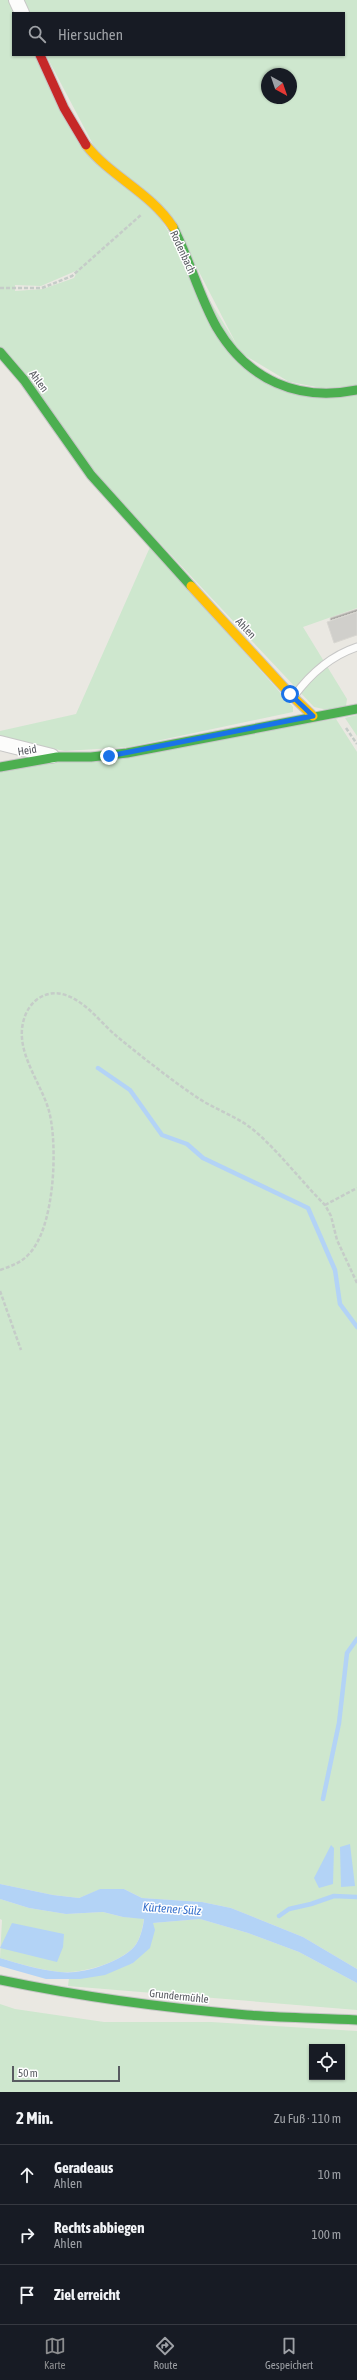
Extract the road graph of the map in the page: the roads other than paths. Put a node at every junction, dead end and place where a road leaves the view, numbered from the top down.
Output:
1 (16, 0) edge
2 (22, 12) edge
3 (40, 56) edge
4 (0, 352) edge
5 (357, 390) edge
6 (357, 647) edge
7 (294, 697) junction
8 (357, 709) edge
9 (313, 716) junction
10 (0, 743) edge
11 (57, 757) junction
12 (0, 767) edge
13 (0, 1980) edge
14 (357, 2020) edge

1 - 2 street
3 - 5 street, Rodenbach
4 - 7 street, Ahlen
6 - 7 lane
7 - 9 street, Ahlen
8 - 9 street
9 - 11 street
10 - 11 street
11 - 12 street, Heid
13 - 14 street, Grundermühle

